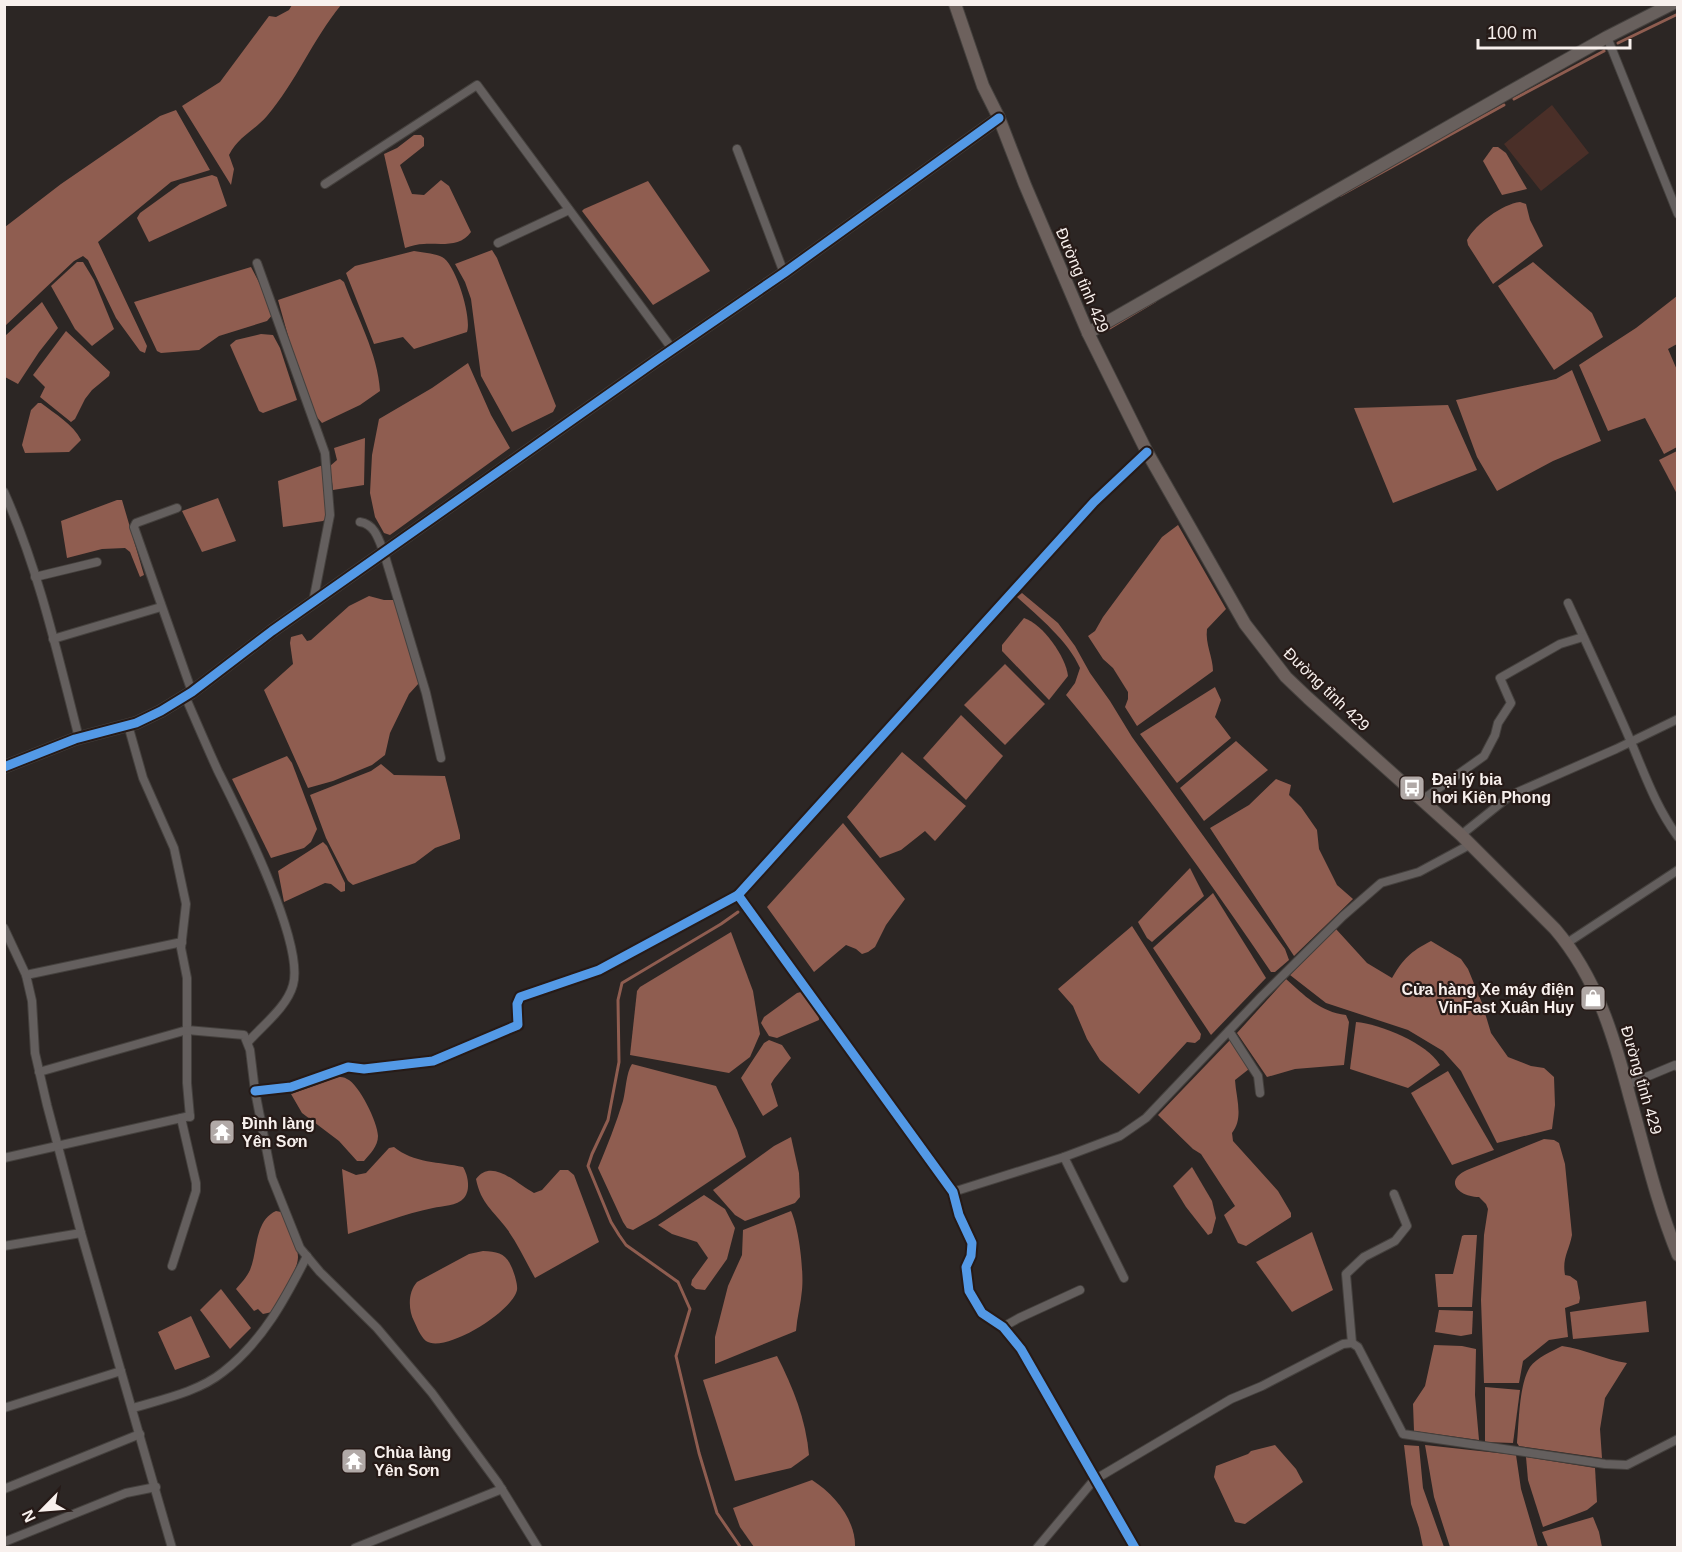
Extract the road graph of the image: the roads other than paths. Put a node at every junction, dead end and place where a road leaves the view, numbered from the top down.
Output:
1 (955, 4) edge
2 (1672, 4) edge
3 (1607, 37) junction
4 (999, 118) junction
5 (737, 149) dead end
6 (325, 184) dead end
7 (569, 210) junction
8 (1677, 214) edge
9 (498, 243) dead end
10 (257, 263) dead end
11 (784, 273) junction
12 (1088, 333) junction
13 (673, 350) junction
14 (1147, 452) junction
15 (4, 492) edge
16 (177, 508) dead end
17 (360, 522) dead end
18 (384, 553) junction
19 (97, 562) dead end
20 (35, 578) junction
21 (313, 603) junction
22 (1568, 603) dead end
23 (161, 607) junction
24 (1583, 637) junction
25 (53, 639) junction
26 (188, 694) junction
27 (1677, 719) edge
28 (128, 725) junction
29 (79, 738) junction
30 (1631, 742) junction
31 (441, 758) dead end
32 (4, 767) edge
33 (1422, 800) junction
34 (1461, 835) junction
35 (1677, 837) edge
36 (1471, 844) junction
37 (1677, 870) edge
38 (738, 895) junction
39 (4, 928) edge
40 (182, 942) junction
41 (1567, 943) junction
42 (26, 975) junction
43 (187, 1030) junction
44 (1229, 1031) junction
45 (248, 1042) junction
46 (1677, 1066) edge
47 (39, 1072) junction
48 (1627, 1085) junction
49 (255, 1091) junction
50 (1260, 1093) dead end
51 (187, 1117) junction
52 (59, 1145) junction
53 (1064, 1157) junction
54 (4, 1158) edge
55 (953, 1192) junction
56 (1394, 1194) dead end
57 (81, 1233) junction
58 (1675, 1241) edge
59 (4, 1246) edge
60 (1677, 1255) edge
61 (307, 1256) junction
62 (172, 1266) dead end
63 (1124, 1278) dead end
64 (1080, 1290) dead end
65 (1003, 1327) junction
66 (1352, 1343) junction
67 (122, 1371) junction
68 (4, 1408) edge
69 (132, 1408) junction
70 (140, 1434) junction
71 (1677, 1439) edge
72 (1094, 1480) junction
73 (156, 1486) junction
74 (4, 1489) edge
75 (502, 1489) junction
76 (4, 1542) edge
77 (172, 1548) edge
78 (356, 1548) edge
79 (538, 1548) edge
80 (1036, 1548) edge
81 (1135, 1548) edge

1 - 4 main road, Đường tỉnh 429
2 - 3 street
3 - 8 street
3 - 12 street
4 - 11 street
4 - 12 main road, Đường tỉnh 429
5 - 11 street
6 - 7 street
7 - 9 street
7 - 13 street
10 - 21 street
11 - 13 street
12 - 14 main road, Đường tỉnh 429
13 - 18 street
14 - 33 main road, Đường tỉnh 429
14 - 38 street
15 - 20 street
16 - 23 street
17 - 18 street
18 - 21 street
18 - 31 street
19 - 20 street
20 - 25 street
21 - 26 street
22 - 24 street
23 - 25 street
23 - 26 street
24 - 30 street
24 - 33 street
25 - 29 street
26 - 28 street
26 - 45 street
27 - 30 street
28 - 29 street
28 - 40 street
29 - 32 street
30 - 34 street
30 - 35 street
33 - 34 main road, Đường tỉnh 429
34 - 36 main road, Đường tỉnh 429
36 - 41 main road, Đường tỉnh 429
36 - 44 street
37 - 41 street
38 - 49 street
38 - 55 street
39 - 42 street
40 - 42 street
40 - 43 street
41 - 48 main road, Đường tỉnh 429
42 - 47 street
43 - 45 street
43 - 47 street
43 - 51 street
44 - 50 street
44 - 53 street
45 - 49 street
46 - 48 street
47 - 52 street
48 - 58 main road, Đường tỉnh 429
49 - 61 street
51 - 52 street
51 - 62 street
52 - 54 street
52 - 57 street
53 - 55 street
53 - 63 street
55 - 65 street
56 - 66 street
57 - 59 street
57 - 67 street
58 - 60 main road, Đường tỉnh 429
61 - 69 street
61 - 75 street
64 - 65 street
65 - 72 street
66 - 71 street
66 - 72 street
67 - 68 street
67 - 69 street
69 - 70 street
70 - 73 street
70 - 74 street
72 - 80 street
72 - 81 street
73 - 76 street
73 - 77 street
75 - 78 street
75 - 79 street

